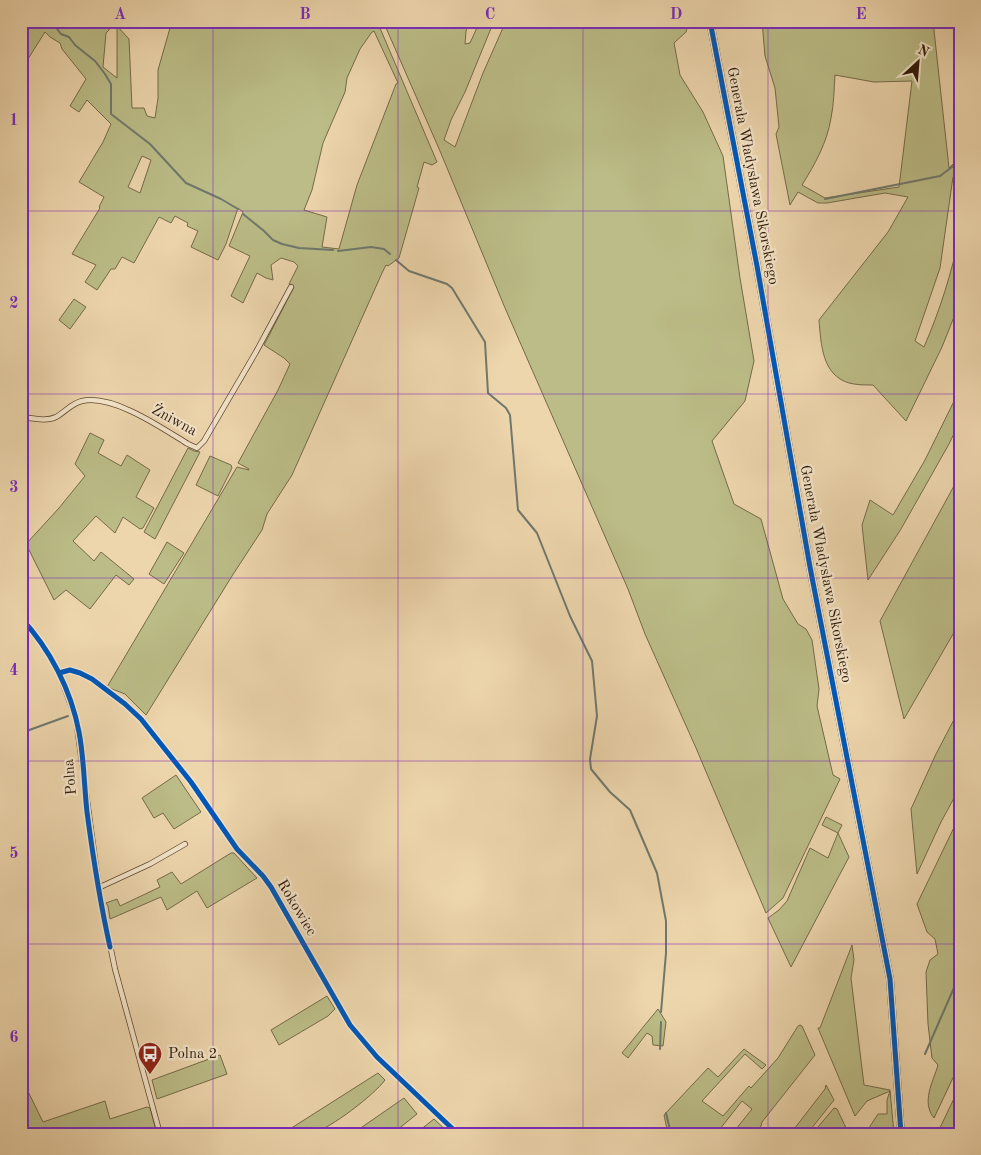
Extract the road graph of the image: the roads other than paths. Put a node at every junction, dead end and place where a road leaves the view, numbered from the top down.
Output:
1 (710, 21) edge
2 (291, 286) dead end
3 (21, 417) edge
4 (21, 618) edge
5 (59, 673) junction
6 (185, 844) dead end
7 (98, 888) junction
8 (160, 1134) edge
9 (458, 1134) edge
10 (901, 1134) edge

1 - 10 street, Generała Władysława Sikorskiego
2 - 3 street, Żniwna
4 - 5 street, Polna
5 - 7 street, Polna
5 - 9 street, Rokowiec
6 - 7 street
7 - 8 street, Polna

